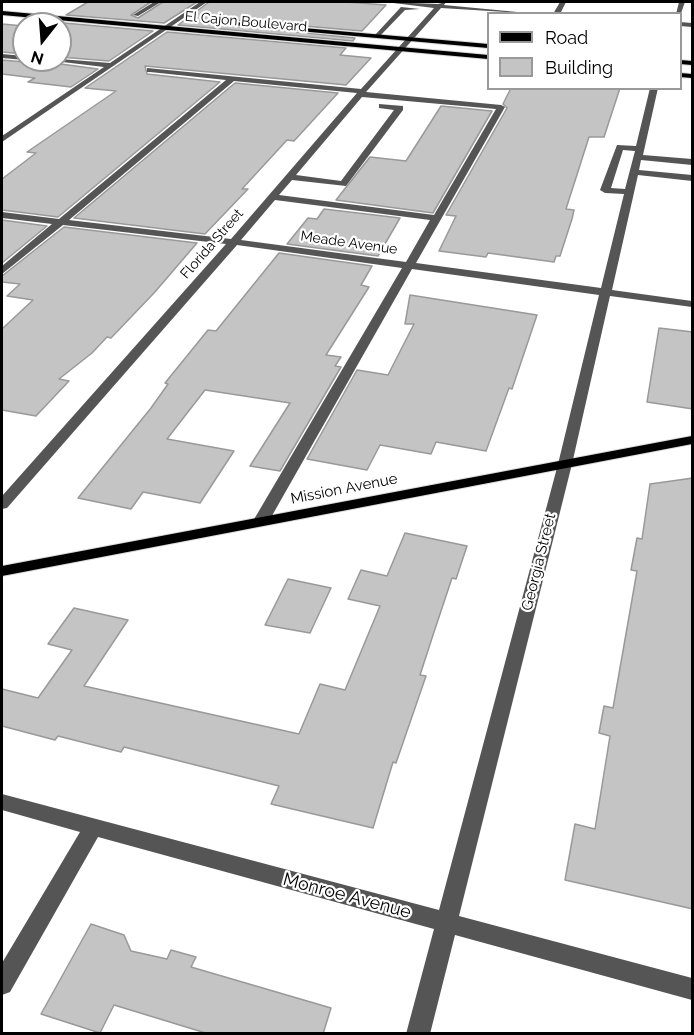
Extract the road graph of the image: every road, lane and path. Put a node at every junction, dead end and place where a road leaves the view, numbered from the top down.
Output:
1 (158, 2) edge
2 (204, 2) edge
3 (388, 2) edge
4 (440, 6) edge
5 (53, 9) dead end
6 (2, 11) edge
7 (511, 12) edge
8 (124, 14) dead end
9 (136, 15) junction
10 (147, 16) dead end
11 (167, 18) dead end
12 (178, 19) junction
13 (189, 20) dead end
14 (224, 23) dead end
15 (164, 28) junction
16 (377, 36) junction
17 (409, 39) junction
18 (487, 46) edge
19 (399, 49) junction
20 (487, 57) edge
21 (72, 62) edge
22 (110, 65) junction
23 (150, 70) dead end
24 (232, 78) junction
25 (654, 90) edge
26 (361, 92) junction
27 (352, 103) junction
28 (2, 140) edge
29 (640, 153) junction
30 (693, 162) edge
31 (636, 172) junction
32 (289, 177) junction
33 (693, 178) edge
34 (630, 192) junction
35 (272, 197) junction
36 (2, 215) edge
37 (437, 219) junction
38 (62, 222) junction
39 (234, 242) junction
40 (410, 266) junction
41 (2, 272) edge
42 (606, 292) junction
43 (693, 304) edge
44 (693, 440) edge
45 (565, 464) junction
46 (2, 505) edge
47 (261, 521) junction
48 (2, 571) edge
49 (2, 802) edge
50 (93, 827) junction
51 (446, 923) junction
52 (2, 984) edge
53 (693, 989) edge
54 (418, 1034) edge

1 - 9 street
2 - 12 street
3 - 4 street
4 - 7 street
4 - 16 street
4 - 17 street, Florida Street
5 - 6 main road
6 - 15 main road, El Cajon Boulevard
8 - 9 main road
9 - 10 main road
11 - 12 main road, El Cajon Boulevard
12 - 13 main road, El Cajon Boulevard
12 - 15 street
14 - 16 main road, El Cajon Boulevard
15 - 19 main road, El Cajon Boulevard
15 - 22 street
16 - 17 main road, El Cajon Boulevard
17 - 18 main road, El Cajon Boulevard
17 - 19 street, Florida Street
19 - 20 main road, El Cajon Boulevard
19 - 26 street, Florida Street
21 - 22 street
22 - 28 street
23 - 24 street
24 - 26 street
24 - 38 street
25 - 29 street, Georgia Street
26 - 27 street, Florida Street
26 - 37 street
27 - 32 street, Florida Street
27 - 32 street
29 - 30 street
29 - 31 street, Georgia Street
29 - 34 street
31 - 33 street
31 - 34 street, Georgia Street
32 - 35 street, Florida Street
34 - 42 street, Georgia Street
35 - 37 street
35 - 39 street, Florida Street
36 - 38 street, Meade Avenue
37 - 40 street
38 - 39 street, Meade Avenue
38 - 41 street
39 - 40 street, Meade Avenue
39 - 46 street, Florida Street
40 - 42 street, Meade Avenue
40 - 47 street
42 - 43 street, Meade Avenue
42 - 45 street, Georgia Street
44 - 45 main road, Mission Avenue
45 - 47 main road, Mission Avenue
45 - 51 street, Georgia Street
47 - 48 main road, Mission Avenue
49 - 50 street, Monroe Avenue
50 - 51 street, Monroe Avenue
50 - 52 street
51 - 53 street, Monroe Avenue
51 - 54 street, Georgia Street

